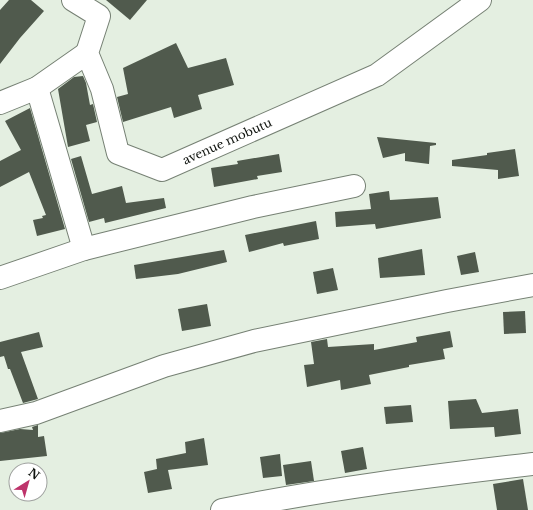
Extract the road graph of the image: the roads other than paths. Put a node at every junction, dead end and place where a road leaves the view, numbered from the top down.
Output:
1 (73, 0) edge
2 (480, 0) edge
3 (87, 53) junction
4 (37, 88) junction
5 (0, 103) edge
6 (354, 186) dead end
7 (84, 249) junction
8 (0, 278) edge
9 (533, 286) edge
10 (0, 420) edge
11 (533, 464) edge
12 (222, 510) edge

1 - 3 street
2 - 3 street, avenue mobutu
3 - 4 street
4 - 5 street
4 - 7 street
6 - 7 street
7 - 8 street
9 - 10 street
11 - 12 street

